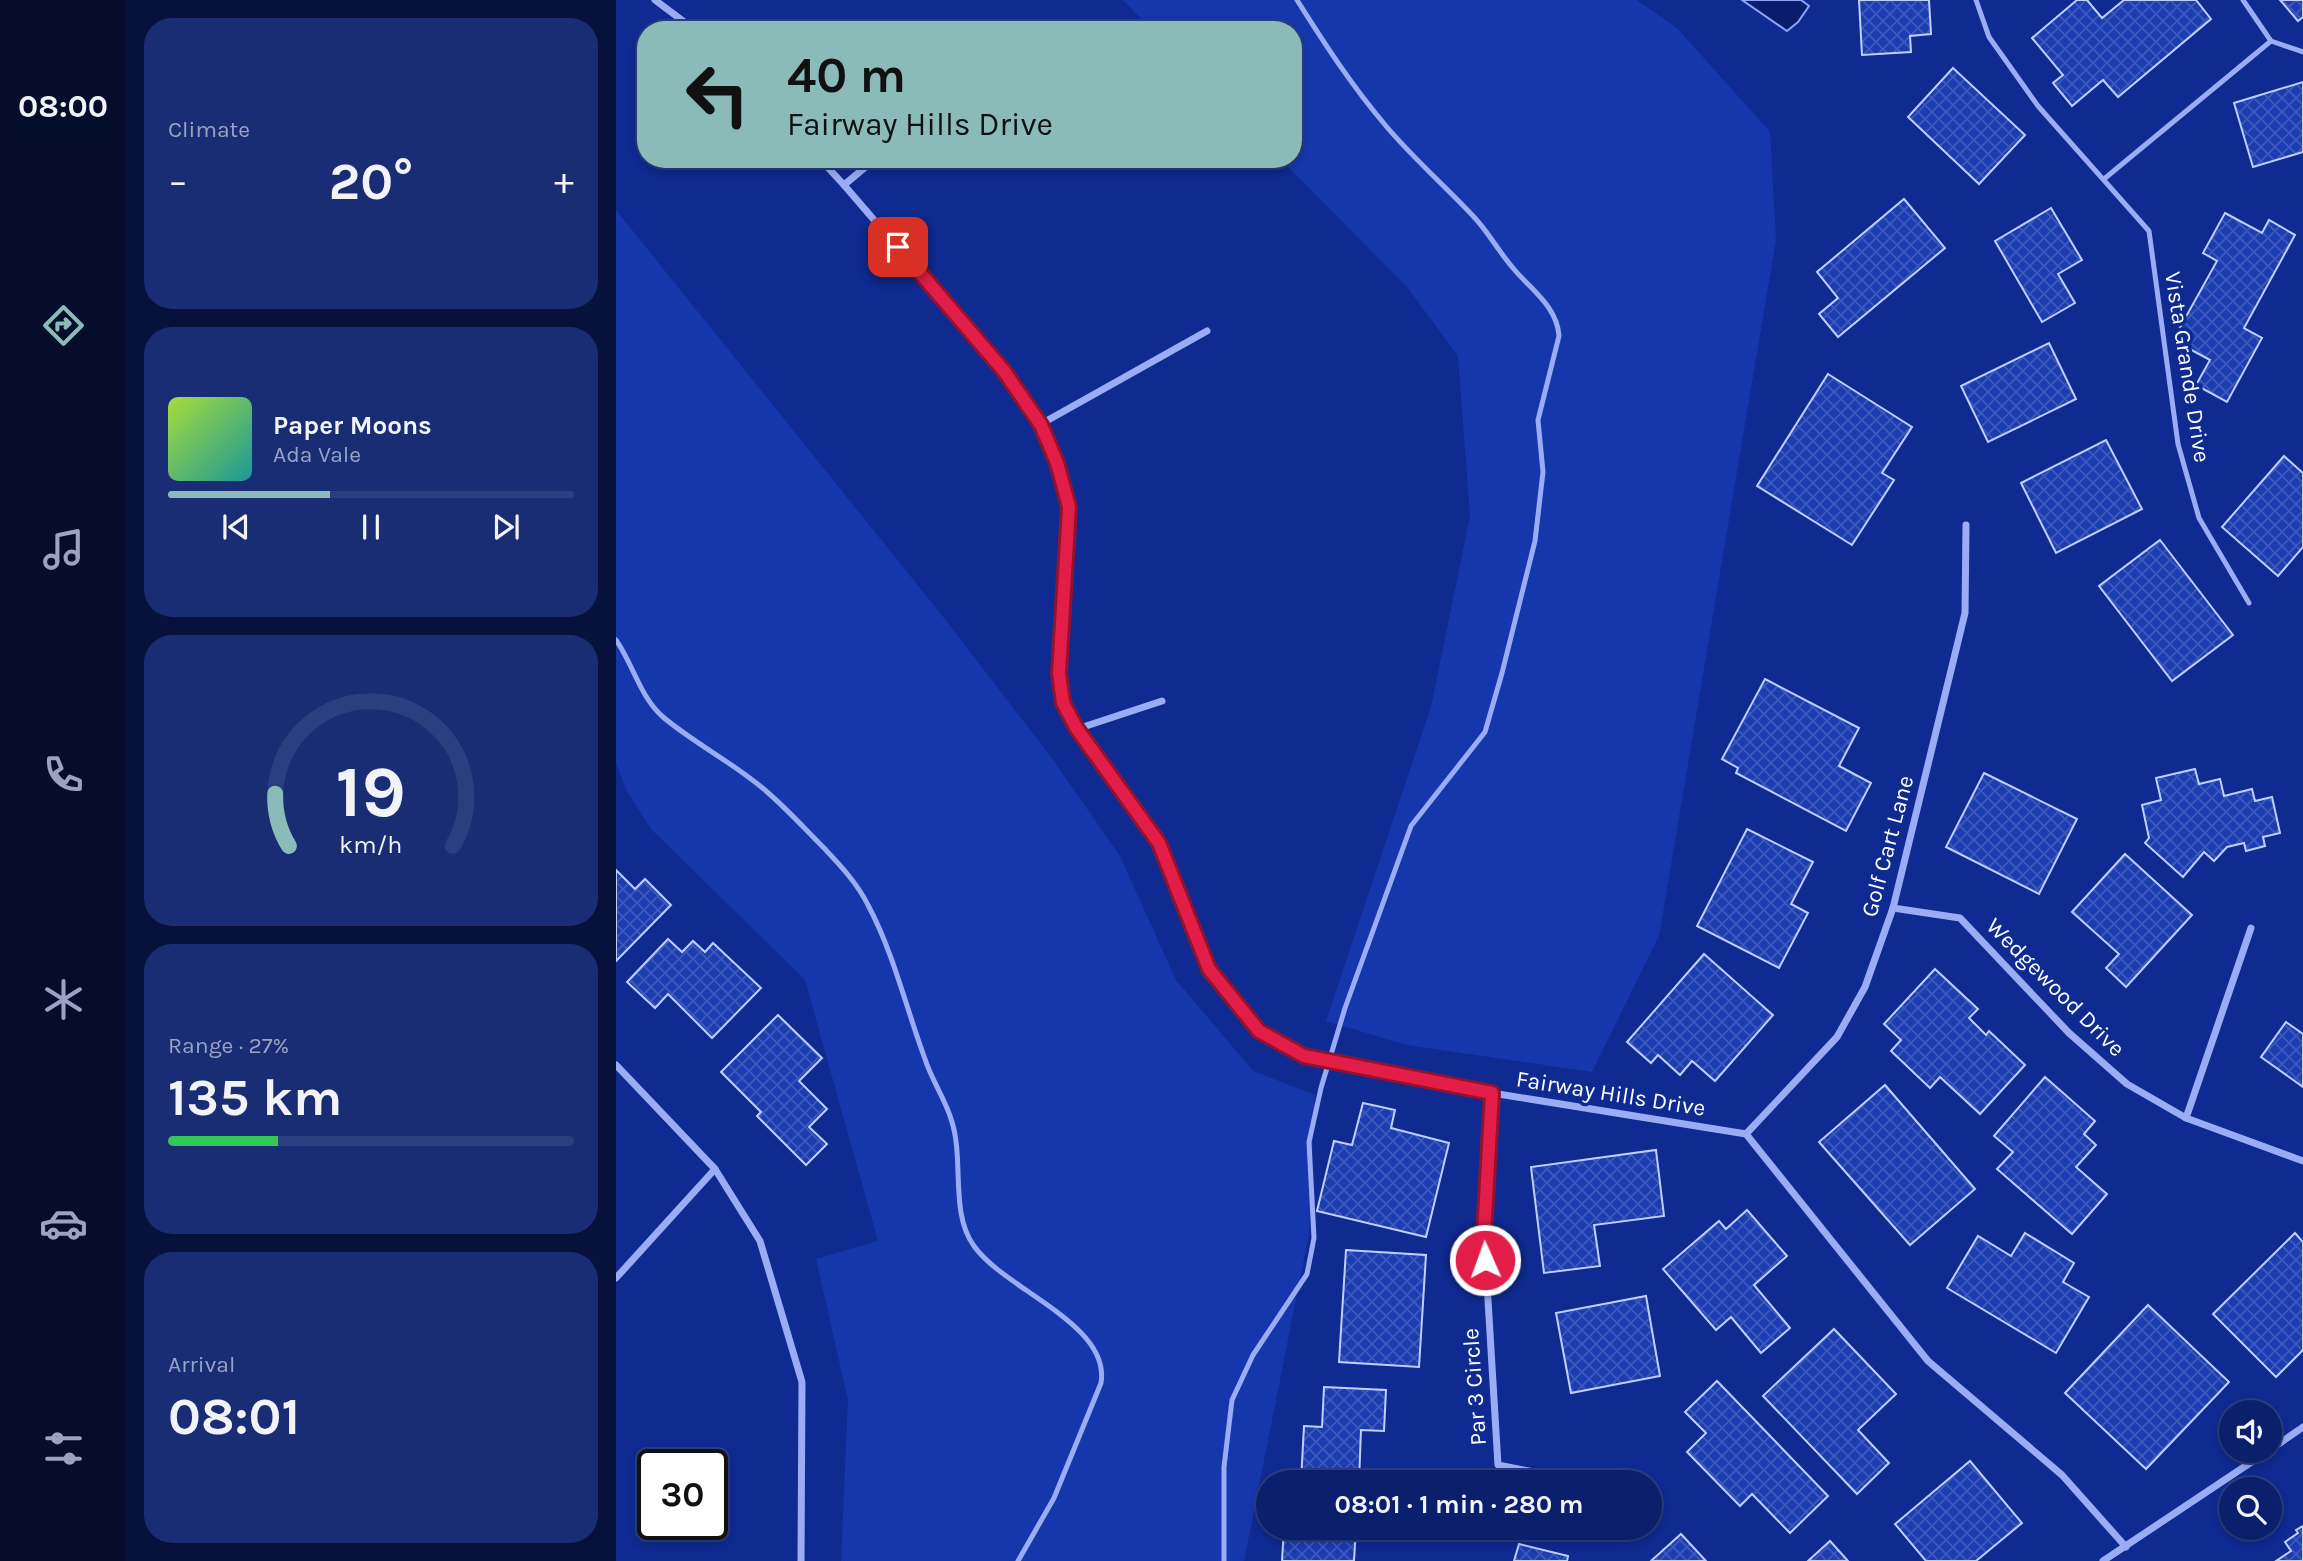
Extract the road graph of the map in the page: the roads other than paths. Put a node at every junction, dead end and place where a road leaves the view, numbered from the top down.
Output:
1 (655, 0) edge
2 (1297, 0) edge
3 (1976, 0) edge
4 (2243, 0) edge
5 (683, 21) edge
6 (2271, 41) junction
7 (2303, 52) edge
8 (828, 168) edge
9 (864, 168) edge
10 (2105, 179) junction
11 (844, 185) junction
12 (1207, 331) dead end
13 (1041, 425) junction
14 (1966, 525) dead end
15 (2249, 603) dead end
16 (616, 640) edge
17 (1162, 701) dead end
18 (1077, 729) junction
19 (1893, 908) junction
20 (2251, 928) dead end
21 (1329, 1061) junction
22 (616, 1065) edge
23 (1492, 1093) junction
24 (2186, 1118) junction
25 (1746, 1134) junction
26 (2303, 1161) edge
27 (715, 1169) junction
28 (616, 1278) edge
29 (2303, 1427) edge
30 (2282, 1441) edge
31 (2250, 1463) edge
32 (1524, 1470) edge
33 (2126, 1547) junction
34 (801, 1561) edge
35 (1018, 1561) edge
36 (1224, 1561) edge
37 (2103, 1561) edge

1 - 5 street
2 - 21 lane
3 - 10 lane, Vista Grande Drive
4 - 6 lane
6 - 7 lane
6 - 10 lane
8 - 11 street, Fairway Hills Drive
9 - 11 street
10 - 15 lane, Vista Grande Drive
11 - 13 street, Fairway Hills Drive
12 - 13 street
13 - 18 street, Fairway Hills Drive
14 - 19 street, Golf Cart Lane
16 - 35 lane
17 - 18 street
18 - 21 street, Fairway Hills Drive
19 - 24 street, Wedgewood Drive
19 - 25 street, Golf Cart Lane
20 - 24 street
21 - 23 street, Fairway Hills Drive
21 - 36 lane
22 - 27 street
23 - 25 street, Fairway Hills Drive
23 - 32 street, Par 3 Circle
24 - 26 street, Wedgewood Drive
25 - 33 street
27 - 28 street
27 - 34 street
29 - 30 street
31 - 33 street
33 - 37 street

